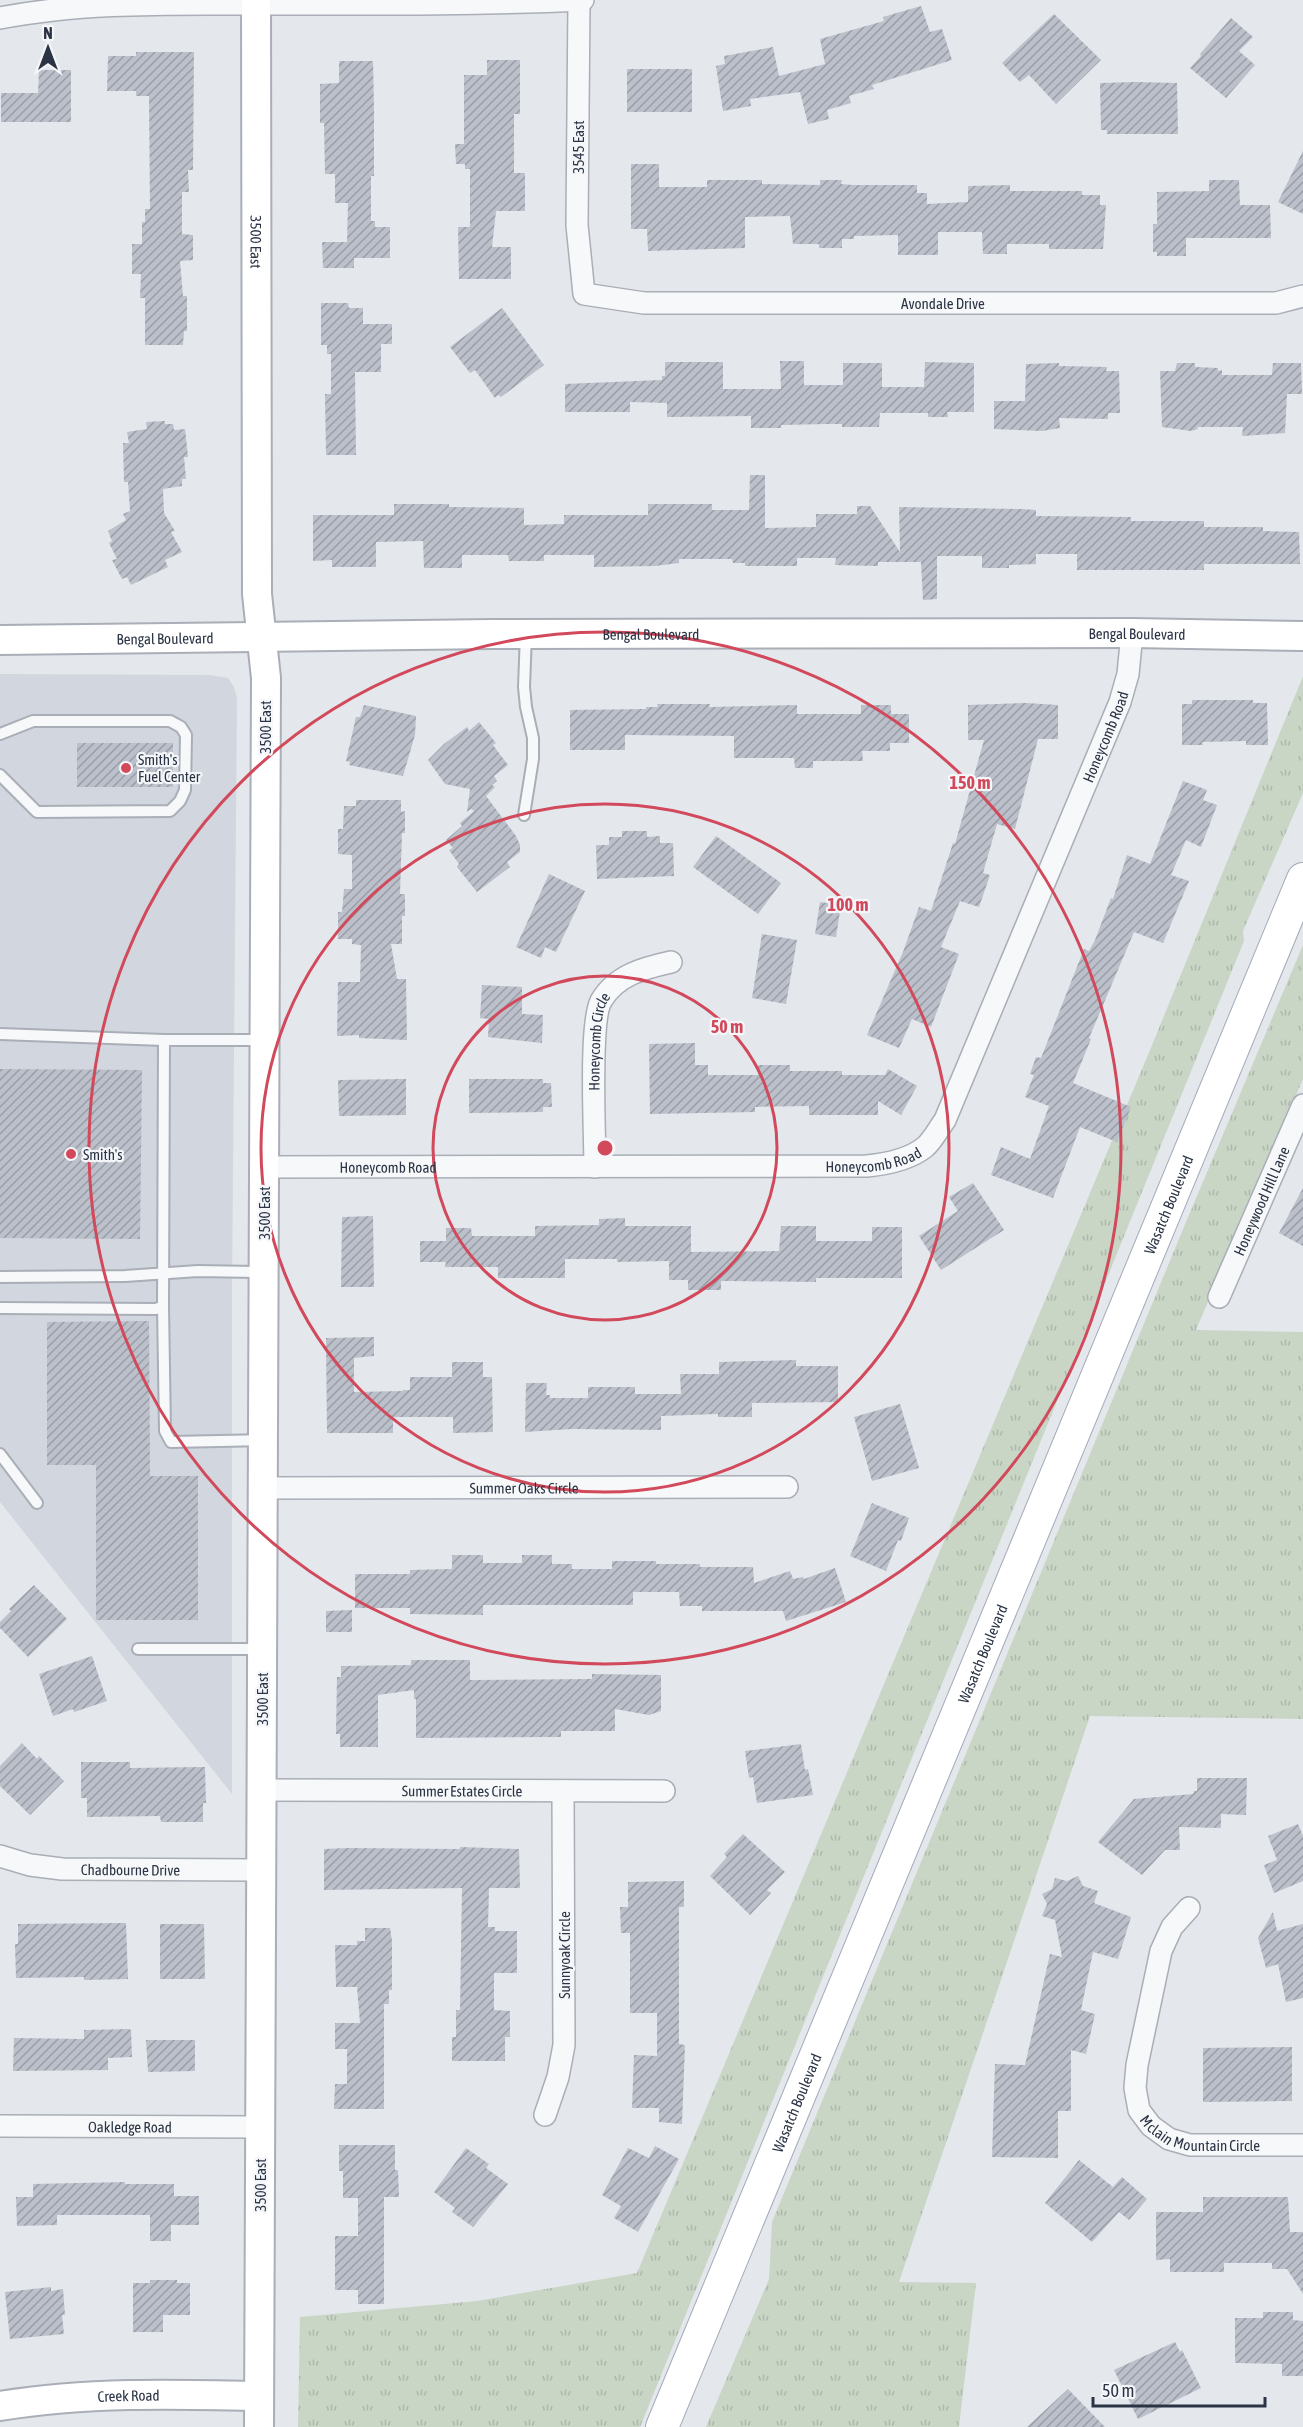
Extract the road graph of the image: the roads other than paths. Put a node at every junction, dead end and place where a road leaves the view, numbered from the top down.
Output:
1 (581, 0) edge
2 (256, 2) edge
3 (0, 18) edge
4 (584, 294) joint
5 (1303, 296) edge
6 (1132, 633) junction
7 (526, 634) junction
8 (1303, 636) edge
9 (261, 637) junction
10 (0, 640) edge
11 (0, 734) edge
12 (0, 775) edge
13 (524, 815) dead end
14 (1303, 879) edge
15 (671, 962) dead end
16 (0, 1034) edge
17 (164, 1040) junction
18 (264, 1040) junction
19 (1303, 1104) edge
20 (264, 1167) junction
21 (595, 1167) junction
22 (263, 1272) junction
23 (163, 1274) junction
24 (0, 1277) edge
25 (1220, 1297) dead end
26 (164, 1306) junction
27 (0, 1308) edge
28 (263, 1440) junction
29 (0, 1454) edge
30 (787, 1487) dead end
31 (262, 1488) junction
32 (37, 1503) dead end
33 (262, 1648) junction
34 (138, 1649) dead end
35 (261, 1790) junction
36 (563, 1791) junction
37 (664, 1791) dead end
38 (0, 1857) edge
39 (261, 1870) junction
40 (1189, 1908) dead end
41 (545, 2115) dead end
42 (0, 2126) edge
43 (260, 2127) junction
44 (1303, 2145) edge
45 (259, 2396) junction
46 (0, 2406) edge
47 (259, 2427) edge
48 (662, 2427) edge

1 - 2 street
1 - 4 street, 3545 East
2 - 3 street
2 - 9 main road, 3500 East
4 - 5 street, Avondale Drive
6 - 7 main road, Bengal Boulevard
6 - 8 main road, Bengal Boulevard
6 - 21 street, Honeycomb Road
7 - 9 main road, Bengal Boulevard
7 - 13 lane
9 - 10 main road, Bengal Boulevard
9 - 18 main road, 3500 East
11 - 12 lane
14 - 48 main road, Wasatch Boulevard
15 - 21 street, Honeycomb Circle
16 - 17 lane
17 - 18 lane
17 - 23 lane
18 - 20 main road, 3500 East
19 - 25 street, Honeywood Hill Lane
20 - 21 street, Honeycomb Road
20 - 22 main road, 3500 East
22 - 23 lane
22 - 28 main road, 3500 East
23 - 24 lane
23 - 26 lane
26 - 27 lane
26 - 28 lane
28 - 31 main road, 3500 East
29 - 32 lane
30 - 31 street, Summer Oaks Circle
31 - 33 main road, 3500 East
33 - 34 lane
33 - 35 main road, 3500 East
35 - 36 street, Summer Estates Circle
35 - 39 main road, 3500 East
36 - 37 street, Summer Estates Circle
36 - 41 street, Sunnyoak Circle
38 - 39 street, Chadbourne Drive
39 - 43 main road, 3500 East
40 - 44 street, Mclain Mountain Circle
42 - 43 street, Oakledge Road
43 - 45 main road, 3500 East
45 - 46 main road, Creek Road
45 - 47 main road, 3500 East

